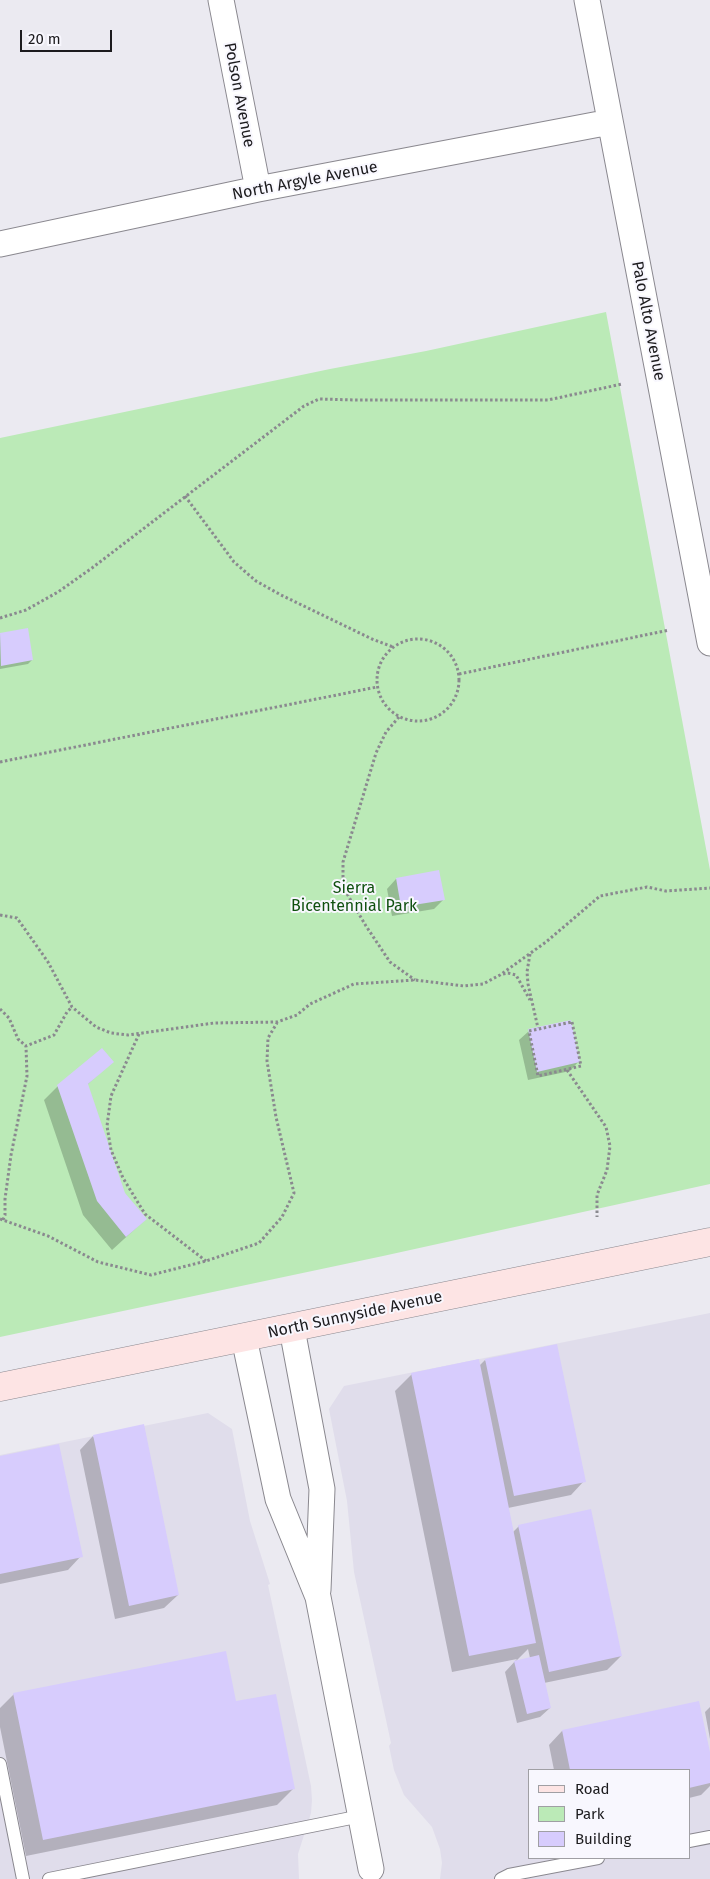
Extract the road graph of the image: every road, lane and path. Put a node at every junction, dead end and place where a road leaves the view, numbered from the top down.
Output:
1 (221, 0) edge
2 (587, 0) edge
3 (610, 122) junction
4 (258, 189) junction
5 (0, 244) edge
6 (622, 384) dead end
7 (185, 496) junction
8 (0, 618) edge
9 (669, 630) dead end
10 (710, 643) edge
11 (393, 647) junction
12 (459, 674) junction
13 (377, 687) junction
14 (399, 717) junction
15 (0, 762) edge
16 (710, 888) edge
17 (0, 915) edge
18 (530, 954) junction
19 (500, 975) junction
20 (415, 980) junction
21 (72, 1007) junction
22 (0, 1009) edge
23 (533, 1009) junction
24 (277, 1022) junction
25 (538, 1028) junction
26 (139, 1034) junction
27 (26, 1046) junction
28 (567, 1070) junction
29 (597, 1216) dead end
30 (1, 1220) edge
31 (710, 1242) edge
32 (206, 1261) junction
33 (292, 1328) junction
34 (244, 1338) junction
35 (0, 1387) edge
36 (318, 1598) junction
37 (0, 1764) edge
38 (362, 1816) junction
39 (710, 1837) edge
40 (690, 1841) edge
41 (592, 1859) edge
42 (372, 1874) edge
43 (23, 1879) edge
44 (49, 1879) edge
45 (501, 1879) edge

1 - 4 street, Polson Avenue
2 - 3 street, Palo Alto Avenue
3 - 4 street, North Argyle Avenue
3 - 10 street, Palo Alto Avenue
4 - 5 street, North Argyle Avenue
6 - 7 path
7 - 8 path
7 - 11 path
9 - 12 path
11 - 12 path
11 - 13 path
12 - 14 path
13 - 14 path
13 - 15 path
14 - 20 path
16 - 18 path
17 - 21 path
18 - 19 path
18 - 23 path
19 - 20 path
19 - 23 path
20 - 24 path
21 - 26 path
21 - 27 path
22 - 27 path
23 - 25 path
24 - 26 path
24 - 32 path
25 - 28 path
25 - 28 path
26 - 32 path
27 - 30 path
28 - 29 path
30 - 32 path
31 - 33 main road, North Sunnyside Avenue
33 - 34 main road, North Sunnyside Avenue
33 - 36 street
34 - 35 main road, North Sunnyside Avenue
34 - 36 street
36 - 38 street
37 - 43 lane
38 - 42 street
38 - 44 lane
39 - 40 lane
41 - 45 lane

